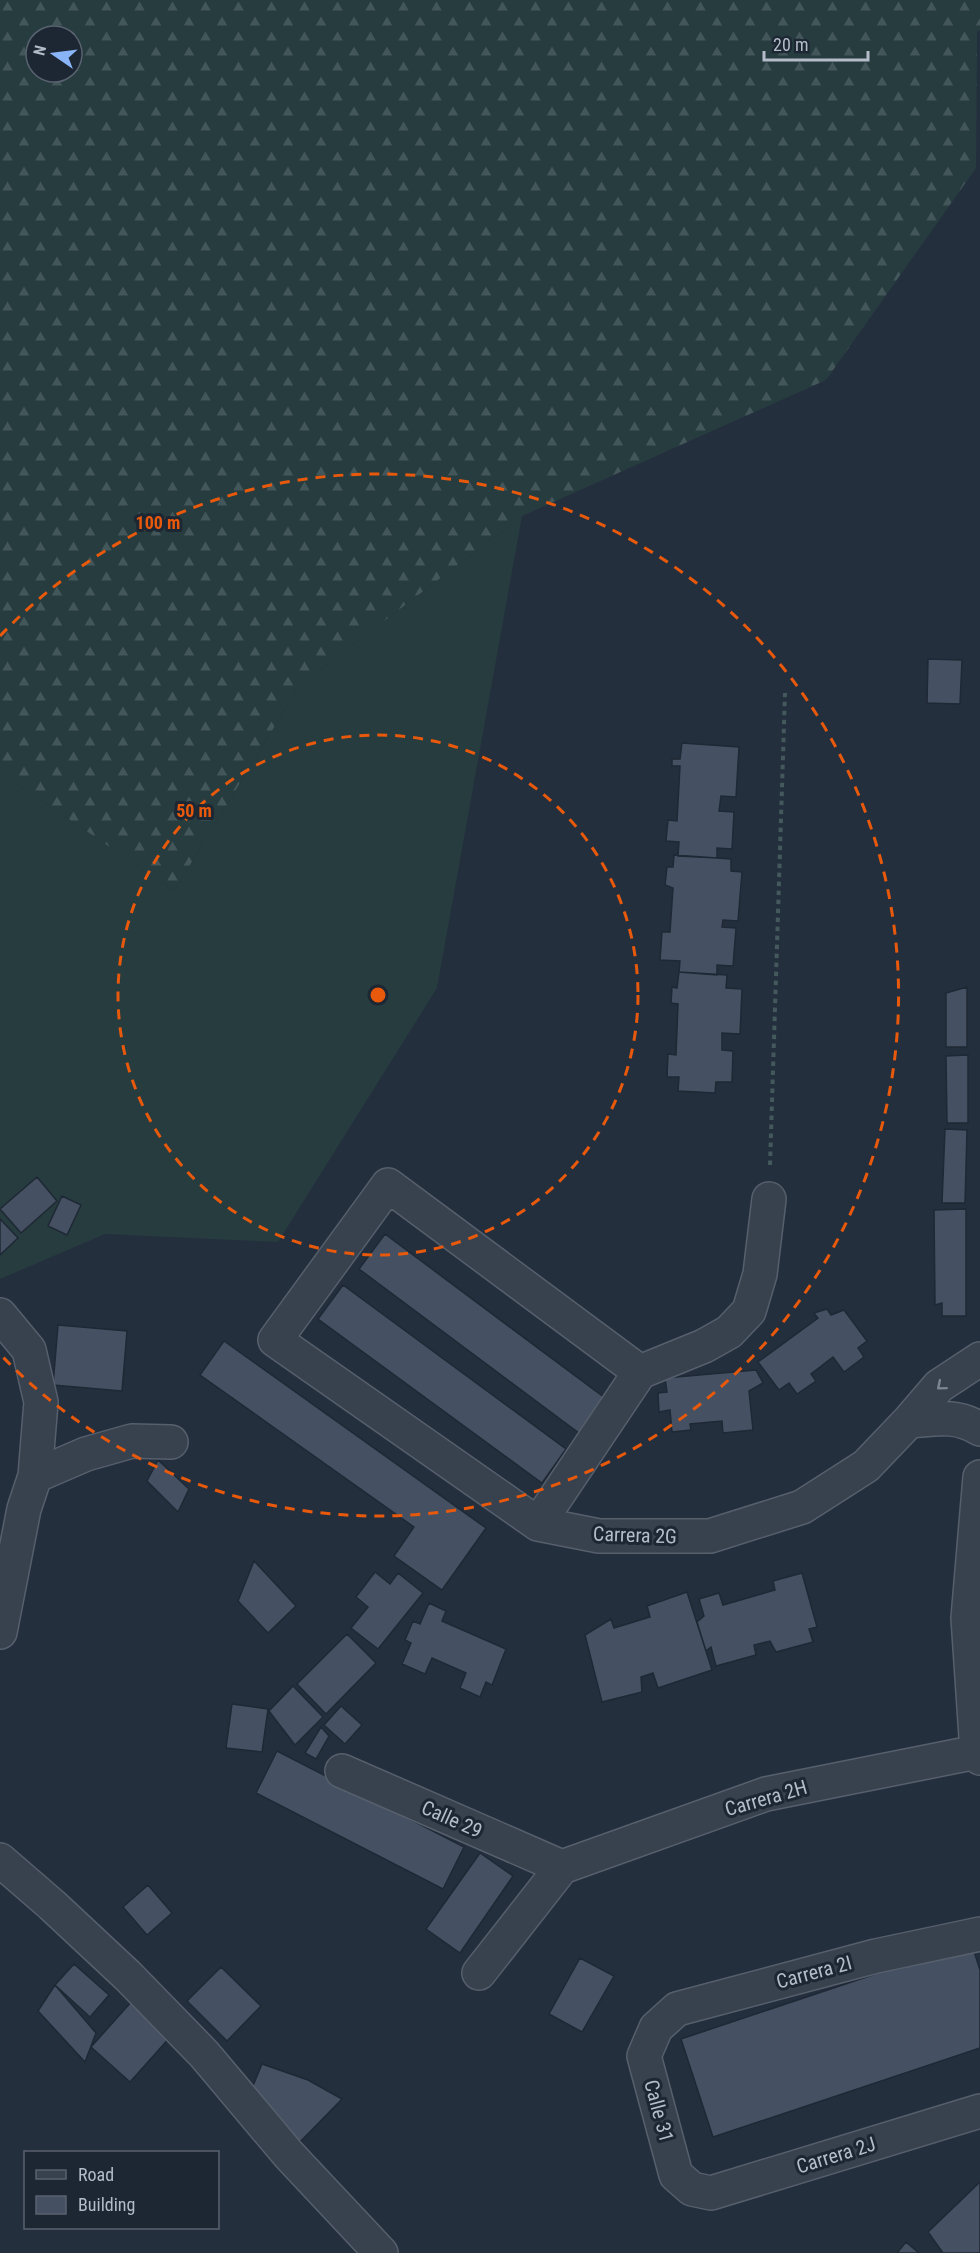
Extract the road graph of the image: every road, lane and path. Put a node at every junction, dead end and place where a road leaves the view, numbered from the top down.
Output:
1 (785, 693) dead end
2 (770, 1199) joint
3 (0, 1315) edge
4 (980, 1359) edge
5 (640, 1372) junction
6 (909, 1421) junction
7 (980, 1430) edge
8 (171, 1442) dead end
9 (35, 1476) junction
10 (980, 1477) edge
11 (538, 1524) junction
12 (974, 1607) edge
13 (0, 1632) edge
14 (978, 1755) edge
15 (342, 1771) dead end
16 (0, 1860) edge
17 (562, 1867) junction
18 (980, 1934) edge
19 (479, 1973) dead end
20 (656, 2028) joint
21 (980, 2111) edge
22 (692, 2189) joint
23 (381, 2253) edge

1 - 2 path
2 - 5 street
3 - 9 street
4 -> 6 street, Carrera 2G
5 - 11 street
5 - 11 street, Carrera 2G
6 - 7 street
6 - 11 street, Carrera 2G
8 - 9 street
9 - 13 street
10 - 12 street
12 - 14 street
14 - 17 street, Carrera 2H
15 - 17 street, Calle 29
16 - 23 street
17 - 19 street
18 - 20 street, Carrera 2I
20 - 22 street, Calle 31
21 - 22 street, Carrera 2J

